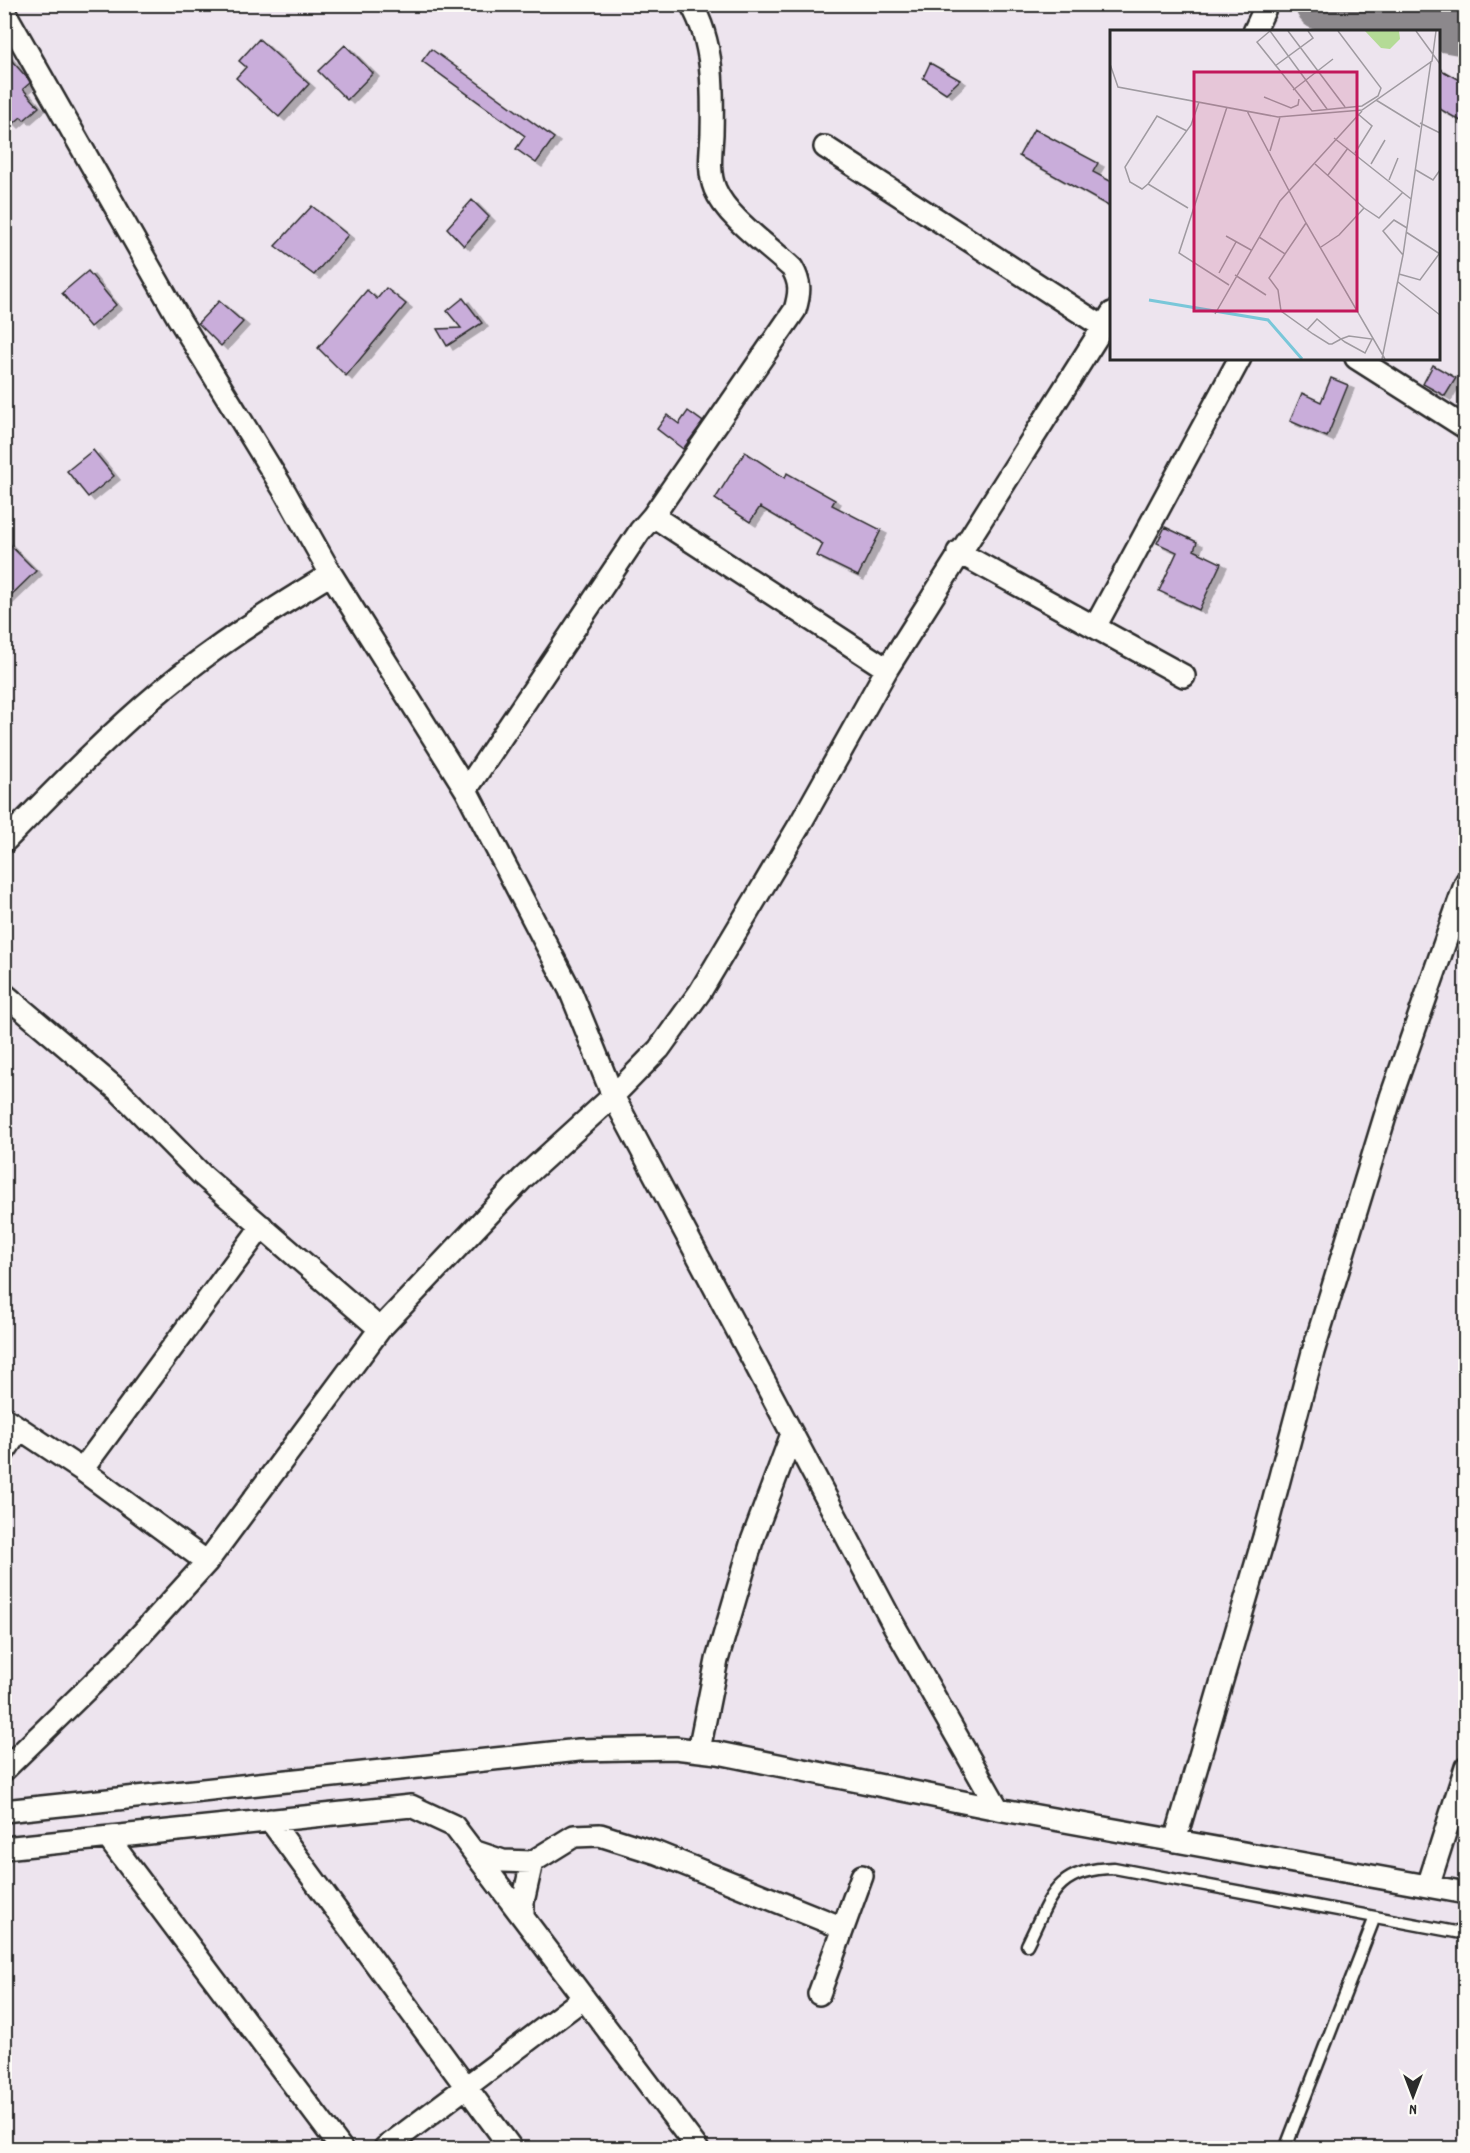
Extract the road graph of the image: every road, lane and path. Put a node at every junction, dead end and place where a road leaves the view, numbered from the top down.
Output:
1 (691, 4) edge
2 (1267, 4) edge
3 (4, 11) edge
4 (1255, 30) edge
5 (825, 147) dead end
6 (1107, 320) edge
7 (1239, 360) edge
8 (1359, 360) edge
9 (1466, 428) edge
10 (653, 516) junction
11 (958, 552) junction
12 (331, 574) junction
13 (1095, 627) junction
14 (887, 669) junction
15 (1184, 676) dead end
16 (466, 790) junction
17 (4, 842) edge
18 (1466, 882) edge
19 (4, 994) edge
20 (612, 1096) junction
21 (261, 1227) junction
22 (380, 1329) junction
23 (12, 1424) edge
24 (792, 1434) junction
25 (4, 1452) edge
26 (82, 1470) junction
27 (207, 1562) junction
28 (699, 1749) junction
29 (1466, 1767) edge
30 (4, 1770) edge
31 (998, 1809) junction
32 (4, 1811) edge
33 (270, 1821) junction
34 (108, 1838) junction
35 (1175, 1841) junction
36 (4, 1848) edge
37 (473, 1851) junction
38 (532, 1862) junction
39 (862, 1876) dead end
40 (1428, 1886) junction
41 (1466, 1893) edge
42 (523, 1917) junction
43 (1375, 1917) junction
44 (843, 1928) junction
45 (1466, 1934) edge
46 (1028, 1945) dead end
47 (819, 1994) dead end
48 (584, 1998) junction
49 (466, 2087) junction
50 (1287, 2144) dead end
51 (341, 2148) edge
52 (385, 2148) edge
53 (511, 2148) edge
54 (697, 2148) edge

1 - 10 street
2 - 4 street
3 - 12 street
5 - 6 street
6 - 11 street
7 - 13 street
8 - 9 street
10 - 14 street
10 - 16 street
11 - 13 street
11 - 14 street
12 - 16 street
12 - 17 street
13 - 15 street
14 - 20 street
16 - 20 street
18 - 35 street
19 - 21 street
20 - 22 street
20 - 24 street
21 - 22 street
21 - 26 street
22 - 27 street
23 - 25 street
23 - 26 street
24 - 28 street
24 - 31 street
26 - 27 street
27 - 30 street
28 - 31 street
28 - 32 street
29 - 40 street
31 - 35 street
33 - 34 street
33 - 37 street
33 - 49 street
34 - 36 street
34 - 51 street
35 - 40 street
37 - 38 street
37 - 42 street
38 - 42 street
38 - 44 street
39 - 44 street
40 - 41 street
42 - 48 street
43 - 45 lane
43 - 46 lane
43 - 50 lane
44 - 47 street
48 - 49 street
48 - 54 street
49 - 52 street
49 - 53 street

